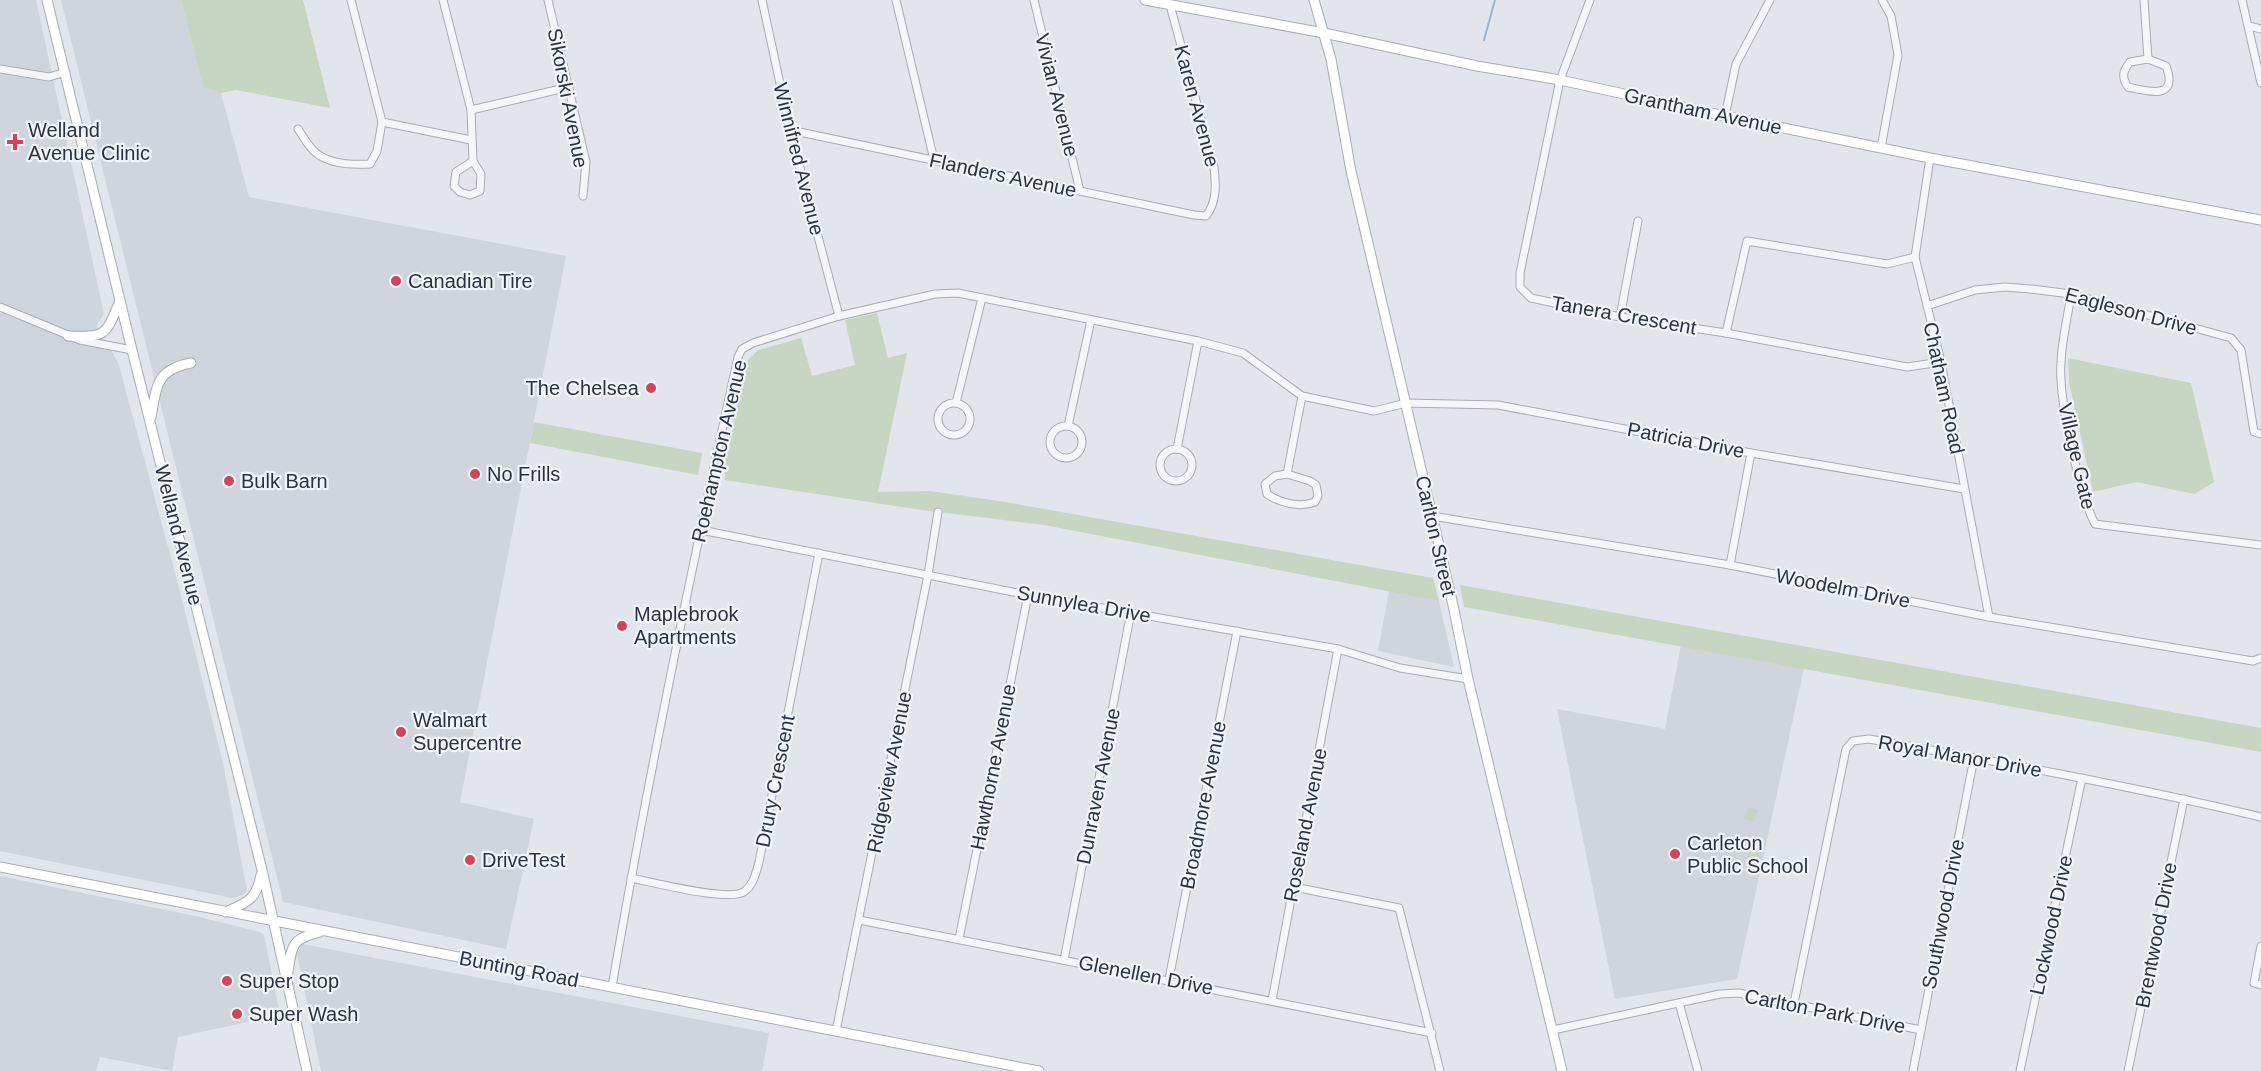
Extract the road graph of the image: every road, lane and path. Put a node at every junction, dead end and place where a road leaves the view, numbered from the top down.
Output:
1 (47, 0) edge
2 (351, 0) edge
3 (443, 0) edge
4 (548, 0) edge
5 (762, 0) edge
6 (896, 0) edge
7 (1034, 0) edge
8 (1144, 0) edge
9 (1314, 0) edge
10 (1590, 0) edge
11 (1770, 0) edge
12 (1882, 0) edge
13 (2144, 0) edge
14 (2242, 0) edge
15 (1170, 5) junction
16 (2249, 26) junction
17 (2261, 29) edge
18 (1324, 33) junction
19 (2148, 59) junction
20 (0, 69) edge
21 (66, 72) junction
22 (1560, 80) junction
23 (2261, 83) edge
24 (569, 87) junction
25 (471, 110) junction
26 (1725, 116) junction
27 (382, 122) junction
28 (298, 129) dead end
29 (790, 130) junction
30 (471, 140) junction
31 (1881, 148) junction
32 (1930, 158) junction
33 (473, 160) junction
34 (934, 160) junction
35 (1080, 191) junction
36 (583, 196) dead end
37 (1212, 208) joint
38 (1638, 220) dead end
39 (2261, 220) edge
40 (1915, 257) junction
41 (2071, 294) junction
42 (982, 298) junction
43 (120, 301) junction
44 (1927, 306) junction
45 (0, 308) edge
46 (839, 316) junction
47 (1620, 317) junction
48 (1091, 320) junction
49 (1726, 333) junction
50 (68, 336) junction
51 (1198, 341) junction
52 (132, 350) junction
53 (1941, 362) junction
54 (191, 363) dead end
55 (1302, 396) junction
56 (957, 403) junction
57 (1406, 403) junction
58 (150, 419) junction
59 (1068, 426) junction
60 (2261, 434) edge
61 (1177, 448) junction
62 (1751, 453) junction
63 (1287, 474) junction
64 (1964, 489) junction
65 (938, 512) dead end
66 (1432, 516) junction
67 (701, 530) junction
68 (2261, 545) edge
69 (819, 553) junction
70 (1730, 565) junction
71 (928, 575) junction
72 (1028, 595) junction
73 (1131, 612) junction
74 (1989, 617) junction
75 (1237, 631) junction
76 (1338, 650) junction
77 (2261, 657) edge
78 (1468, 680) junction
79 (1974, 758) junction
80 (2082, 778) junction
81 (2184, 799) junction
82 (2261, 817) edge
83 (0, 867) edge
84 (262, 870) junction
85 (631, 878) junction
86 (1294, 887) junction
87 (226, 912) junction
88 (859, 920) junction
89 (274, 921) junction
90 (325, 931) junction
91 (958, 939) junction
92 (2261, 946) edge
93 (1064, 960) junction
94 (1169, 979) junction
95 (287, 980) junction
96 (2261, 985) edge
97 (612, 987) junction
98 (1272, 1000) junction
99 (1679, 1003) junction
100 (1794, 1003) junction
101 (1553, 1030) junction
102 (1921, 1030) junction
103 (836, 1031) junction
104 (1432, 1033) junction
105 (307, 1071) edge
106 (1039, 1071) edge
107 (1440, 1071) edge
108 (1562, 1071) edge
109 (1698, 1071) edge
110 (1913, 1071) edge
111 (2020, 1071) edge
112 (2128, 1071) edge

1 - 21 main road, Welland Avenue
2 - 27 street
3 - 25 street
4 - 24 street, Sikorski Avenue
5 - 29 street, Winnifred Avenue
6 - 34 street
7 - 35 street, Vivian Avenue
8 - 15 main road, Grantham Avenue
9 - 18 main road, Carlton Street
10 - 22 street
11 - 26 street
12 - 31 street
13 - 19 street
14 - 16 street
15 - 18 main road, Grantham Avenue
15 - 37 street, Karen Avenue
16 - 17 street
16 - 23 street
18 - 22 main road, Grantham Avenue
18 - 57 main road, Carlton Street
19 - 19 street
20 - 21 street
21 - 43 main road, Welland Avenue
22 - 26 main road, Grantham Avenue
22 - 47 street, Tanera Crescent
24 - 25 street
24 - 36 street, Sikorski Avenue
25 - 30 street
26 - 31 main road, Grantham Avenue
27 - 28 street
27 - 30 street
29 - 34 street, Flanders Avenue
29 - 46 street, Winnifred Avenue
30 - 33 street
31 - 32 main road, Grantham Avenue
32 - 39 main road, Grantham Avenue
32 - 40 street, Chatham Road
33 - 33 street
34 - 35 street, Flanders Avenue
35 - 37 street, Flanders Avenue
38 - 47 street
40 - 44 street, Chatham Road
40 - 49 street
41 - 44 street, Eagleson Drive
41 - 60 street, Eagleson Drive
41 - 68 street, Village Gate
42 - 46 street, Roehampton Avenue
42 - 48 street, Roehampton Avenue
42 - 56 street
43 - 50 main road
43 - 52 main road, Welland Avenue
44 - 53 street, Chatham Road
45 - 50 street
46 - 67 street, Roehampton Avenue
47 - 49 street, Tanera Crescent
48 - 51 street, Roehampton Avenue
48 - 59 street
49 - 53 street, Tanera Crescent
50 - 52 street
51 - 55 street, Roehampton Avenue
51 - 61 street
52 - 58 main road, Welland Avenue
53 - 64 street, Chatham Road
54 - 58 main road
55 - 57 street, Roehampton Avenue
55 - 63 street
56 - 56 street
57 - 62 street, Patricia Drive
57 - 66 main road, Carlton Street
58 - 84 main road, Welland Avenue
59 - 59 street
61 - 61 street
62 - 64 street, Patricia Drive
62 - 70 street
63 - 63 street
64 - 74 street, Chatham Road
65 - 71 street, Ridgeview Avenue
66 - 70 street, Woodelm Drive
66 - 78 main road, Carlton Street
67 - 69 street, Sunnylea Drive
67 - 85 street, Roehampton Avenue
69 - 71 street, Sunnylea Drive
69 - 85 street, Drury Crescent
70 - 74 street, Woodelm Drive
71 - 72 street, Sunnylea Drive
71 - 88 street, Ridgeview Avenue
72 - 73 street, Sunnylea Drive
72 - 91 street, Hawthorne Avenue
73 - 75 street, Sunnylea Drive
73 - 93 street, Dunraven Avenue
74 - 77 street, Woodelm Drive
75 - 76 street, Sunnylea Drive
75 - 94 street, Broadmore Avenue
76 - 78 street, Sunnylea Drive
76 - 86 street, Roseland Avenue
78 - 101 main road, Carlton Street
79 - 80 street, Royal Manor Drive
79 - 100 street, Royal Manor Drive
79 - 102 street, Southwood Drive
80 - 81 street, Royal Manor Drive
80 - 111 street, Lockwood Drive
81 - 82 street, Royal Manor Drive
81 - 112 street, Brentwood Drive
83 - 87 main road, Bunting Road
84 - 87 main road
84 - 89 main road, Welland Avenue
85 - 97 street, Roehampton Avenue
86 - 98 street, Roseland Avenue
86 - 104 street
87 - 89 main road, Bunting Road
88 - 91 street, Glenellen Drive
88 - 103 street, Ridgeview Avenue
89 - 90 main road, Bunting Road
89 - 95 main road, Welland Avenue
90 - 95 main road
90 - 97 main road, Bunting Road
91 - 93 street, Glenellen Drive
92 - 96 street
93 - 94 street, Glenellen Drive
94 - 98 street, Glenellen Drive
95 - 105 main road, Welland Avenue
97 - 103 main road, Bunting Road
98 - 104 street, Glenellen Drive
99 - 100 street, Carlton Park Drive
99 - 101 street, Carlton Park Drive
99 - 109 street
100 - 102 street, Carlton Park Drive
101 - 108 main road, Carlton Street
102 - 110 street, Southwood Drive
103 - 106 main road, Bunting Road
104 - 107 street

